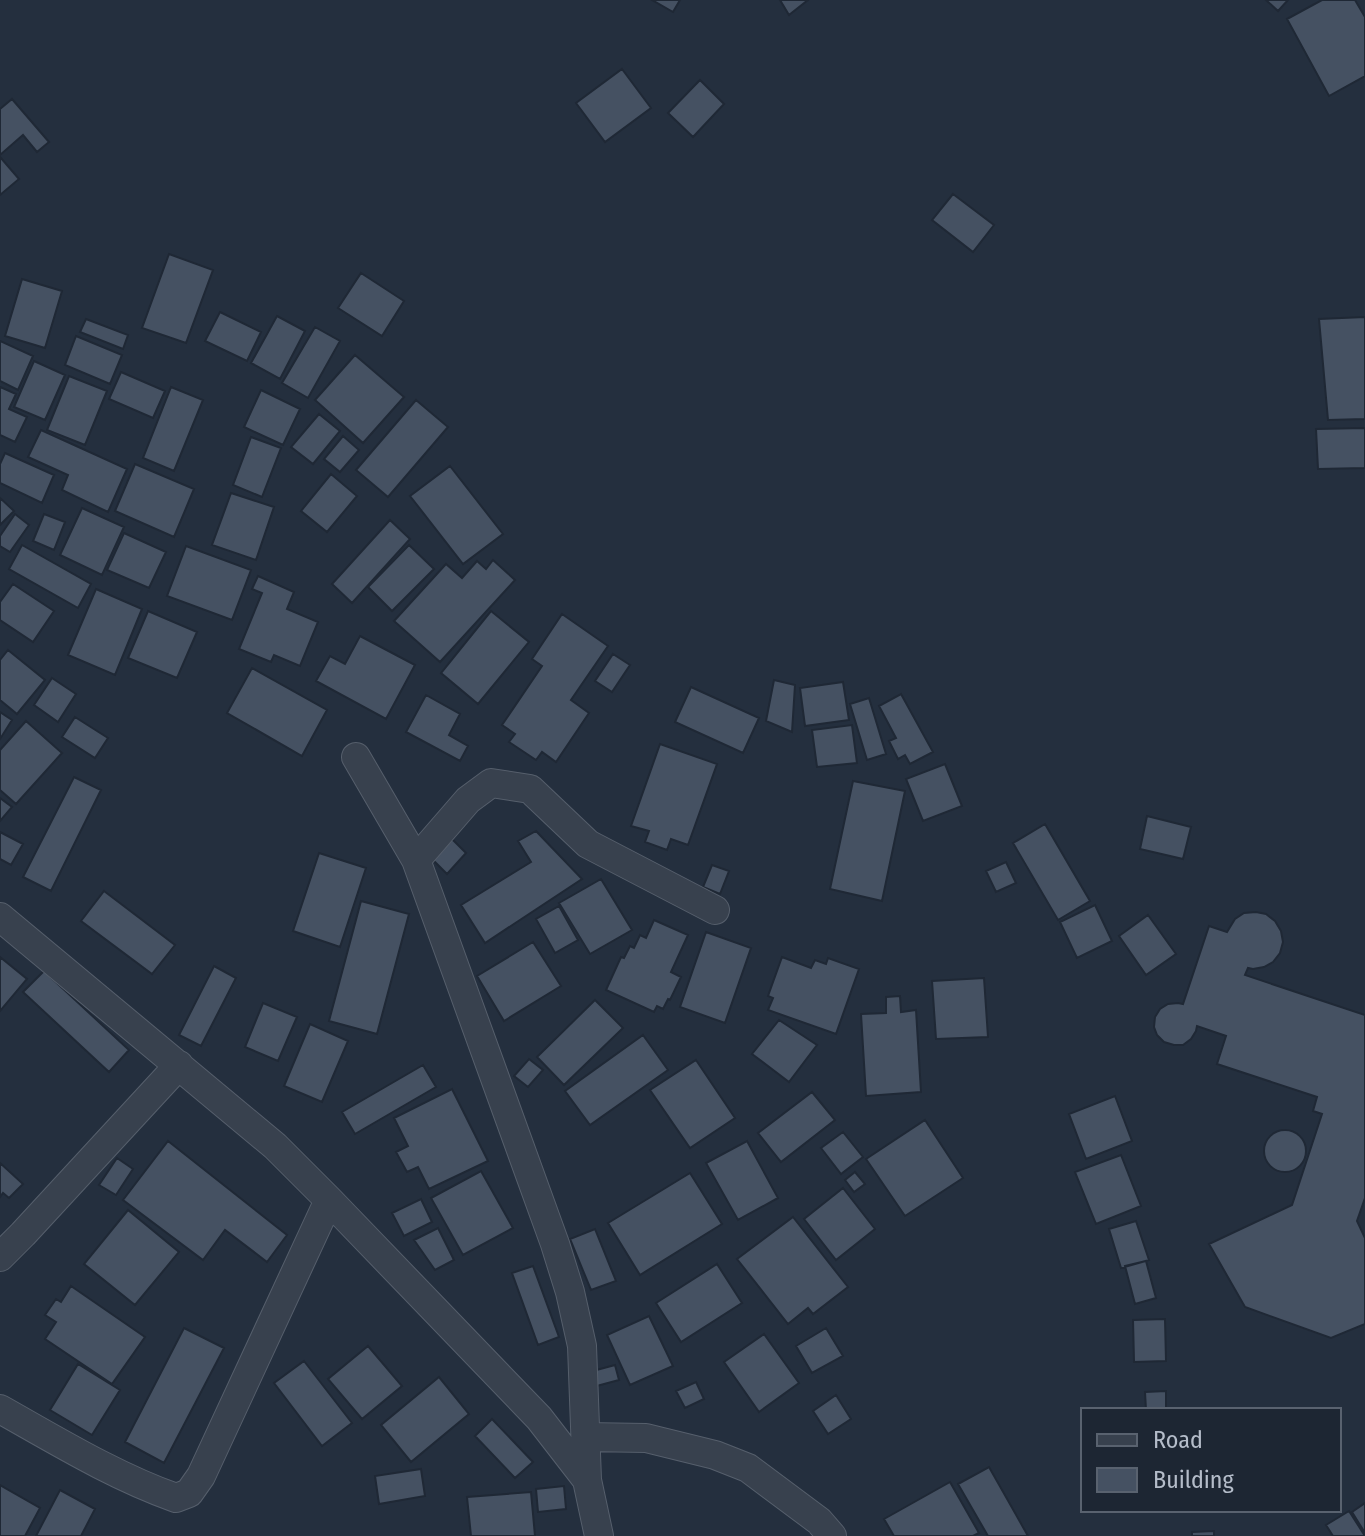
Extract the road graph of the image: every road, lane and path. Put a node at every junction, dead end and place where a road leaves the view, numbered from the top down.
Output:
1 (356, 757) dead end
2 (416, 860) junction
3 (715, 910) dead end
4 (0, 917) edge
5 (179, 1065) junction
6 (329, 1200) junction
7 (0, 1257) edge
8 (0, 1409) edge
9 (586, 1437) junction
10 (587, 1480) junction
11 (599, 1536) edge
12 (832, 1536) edge

1 - 2 street
2 - 3 street
2 - 9 street
4 - 5 street
5 - 6 street
5 - 7 street
6 - 8 street
6 - 10 street
9 - 10 street
9 - 12 street
10 - 11 street

